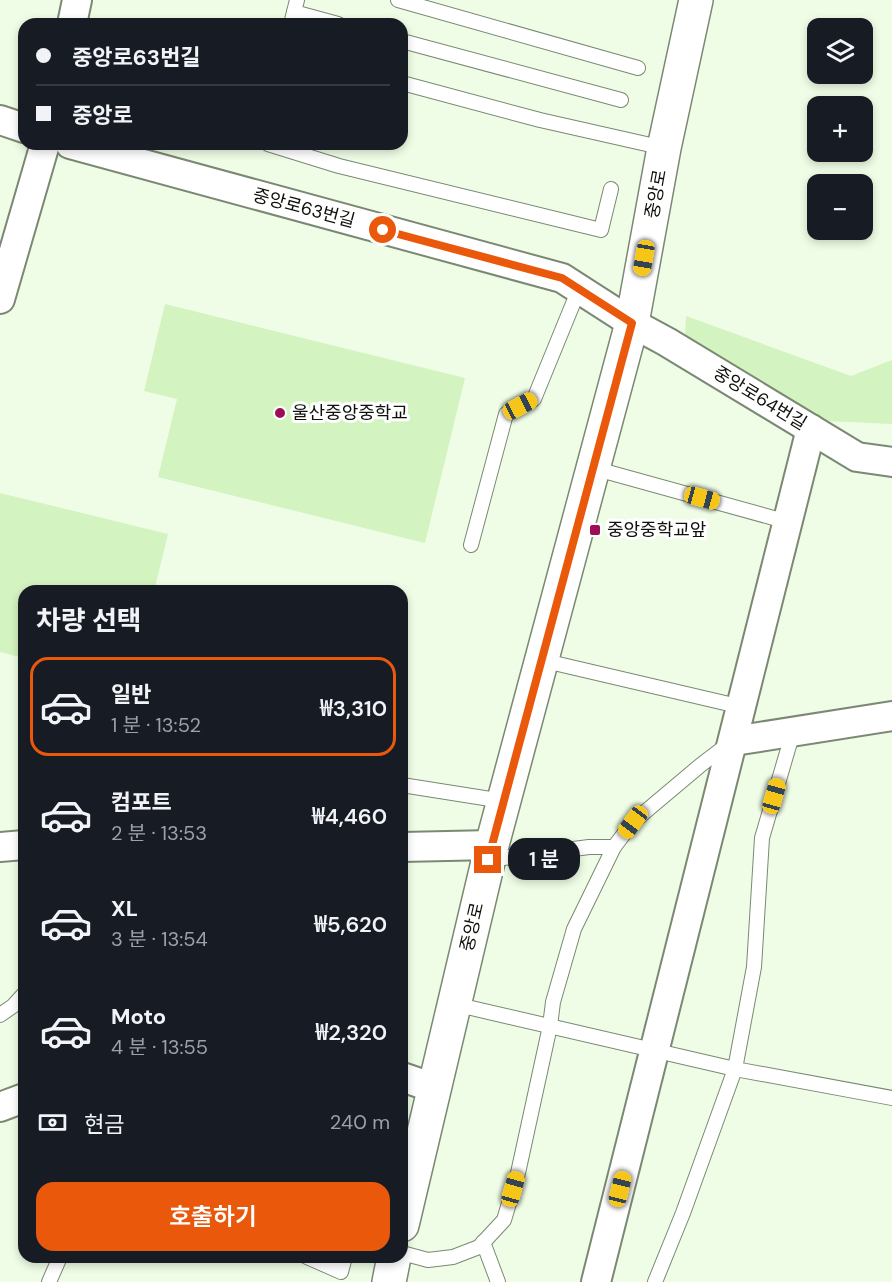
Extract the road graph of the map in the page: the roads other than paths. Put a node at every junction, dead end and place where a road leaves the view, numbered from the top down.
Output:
1 (76, 0) edge
2 (398, 0) edge
3 (696, 0) edge
4 (294, 12) edge
5 (73, 18) edge
6 (316, 18) edge
7 (408, 43) edge
8 (638, 68) dead end
9 (408, 85) edge
10 (621, 100) dead end
11 (0, 120) edge
12 (18, 126) edge
13 (664, 148) junction
14 (43, 150) edge
15 (92, 150) edge
16 (287, 150) edge
17 (611, 189) dead end
18 (579, 289) junction
19 (0, 299) edge
20 (632, 323) junction
21 (811, 429) junction
22 (892, 462) edge
23 (593, 468) junction
24 (788, 522) junction
25 (471, 545) dead end
26 (541, 660) junction
27 (742, 707) junction
28 (892, 716) edge
29 (793, 732) junction
30 (734, 741) junction
31 (408, 786) edge
32 (504, 801) junction
33 (18, 846) edge
34 (0, 847) edge
35 (614, 847) junction
36 (408, 848) edge
37 (490, 853) junction
38 (18, 1001) edge
39 (454, 1004) junction
40 (0, 1016) edge
41 (550, 1026) junction
42 (656, 1050) junction
43 (735, 1069) junction
44 (408, 1079) edge
45 (434, 1088) junction
46 (892, 1098) edge
47 (408, 1199) edge
48 (483, 1242) junction
49 (408, 1255) edge
50 (57, 1263) edge
51 (321, 1263) edge
52 (343, 1263) edge
53 (393, 1263) edge
54 (49, 1282) edge
55 (388, 1282) edge
56 (498, 1282) edge
57 (596, 1282) edge
58 (655, 1282) edge

1 - 5 street
2 - 8 lane
3 - 13 main road, 중앙로
4 - 6 lane
7 - 10 lane
9 - 13 lane
11 - 12 street
13 - 20 main road, 중앙로
14 - 19 street
15 - 18 street, 중앙로63번길
16 - 17 lane
18 - 20 street, 중앙로63번길
18 - 25 lane
20 - 21 street, 중앙로64번길
20 - 23 main road, 중앙로
21 - 22 street, 중앙로64번길
21 - 24 street
23 - 24 lane
23 - 26 main road, 중앙로
24 - 27 street
26 - 27 lane
26 - 32 main road, 중앙로
27 - 30 street
28 - 29 street
29 - 30 street
29 - 43 lane
30 - 35 lane
30 - 42 street
31 - 32 lane
32 - 37 main road, 중앙로
33 - 34 street
35 - 37 lane
35 - 41 lane
36 - 37 street
37 - 39 main road, 중앙로
38 - 40 lane
39 - 41 lane
39 - 45 main road, 중앙로
41 - 42 lane
41 - 48 lane
42 - 43 lane
42 - 57 street
43 - 46 lane
43 - 58 lane
44 - 45 street
45 - 47 main road, 중앙로
48 - 49 lane
48 - 56 lane
50 - 54 lane
51 - 52 lane
53 - 55 main road

